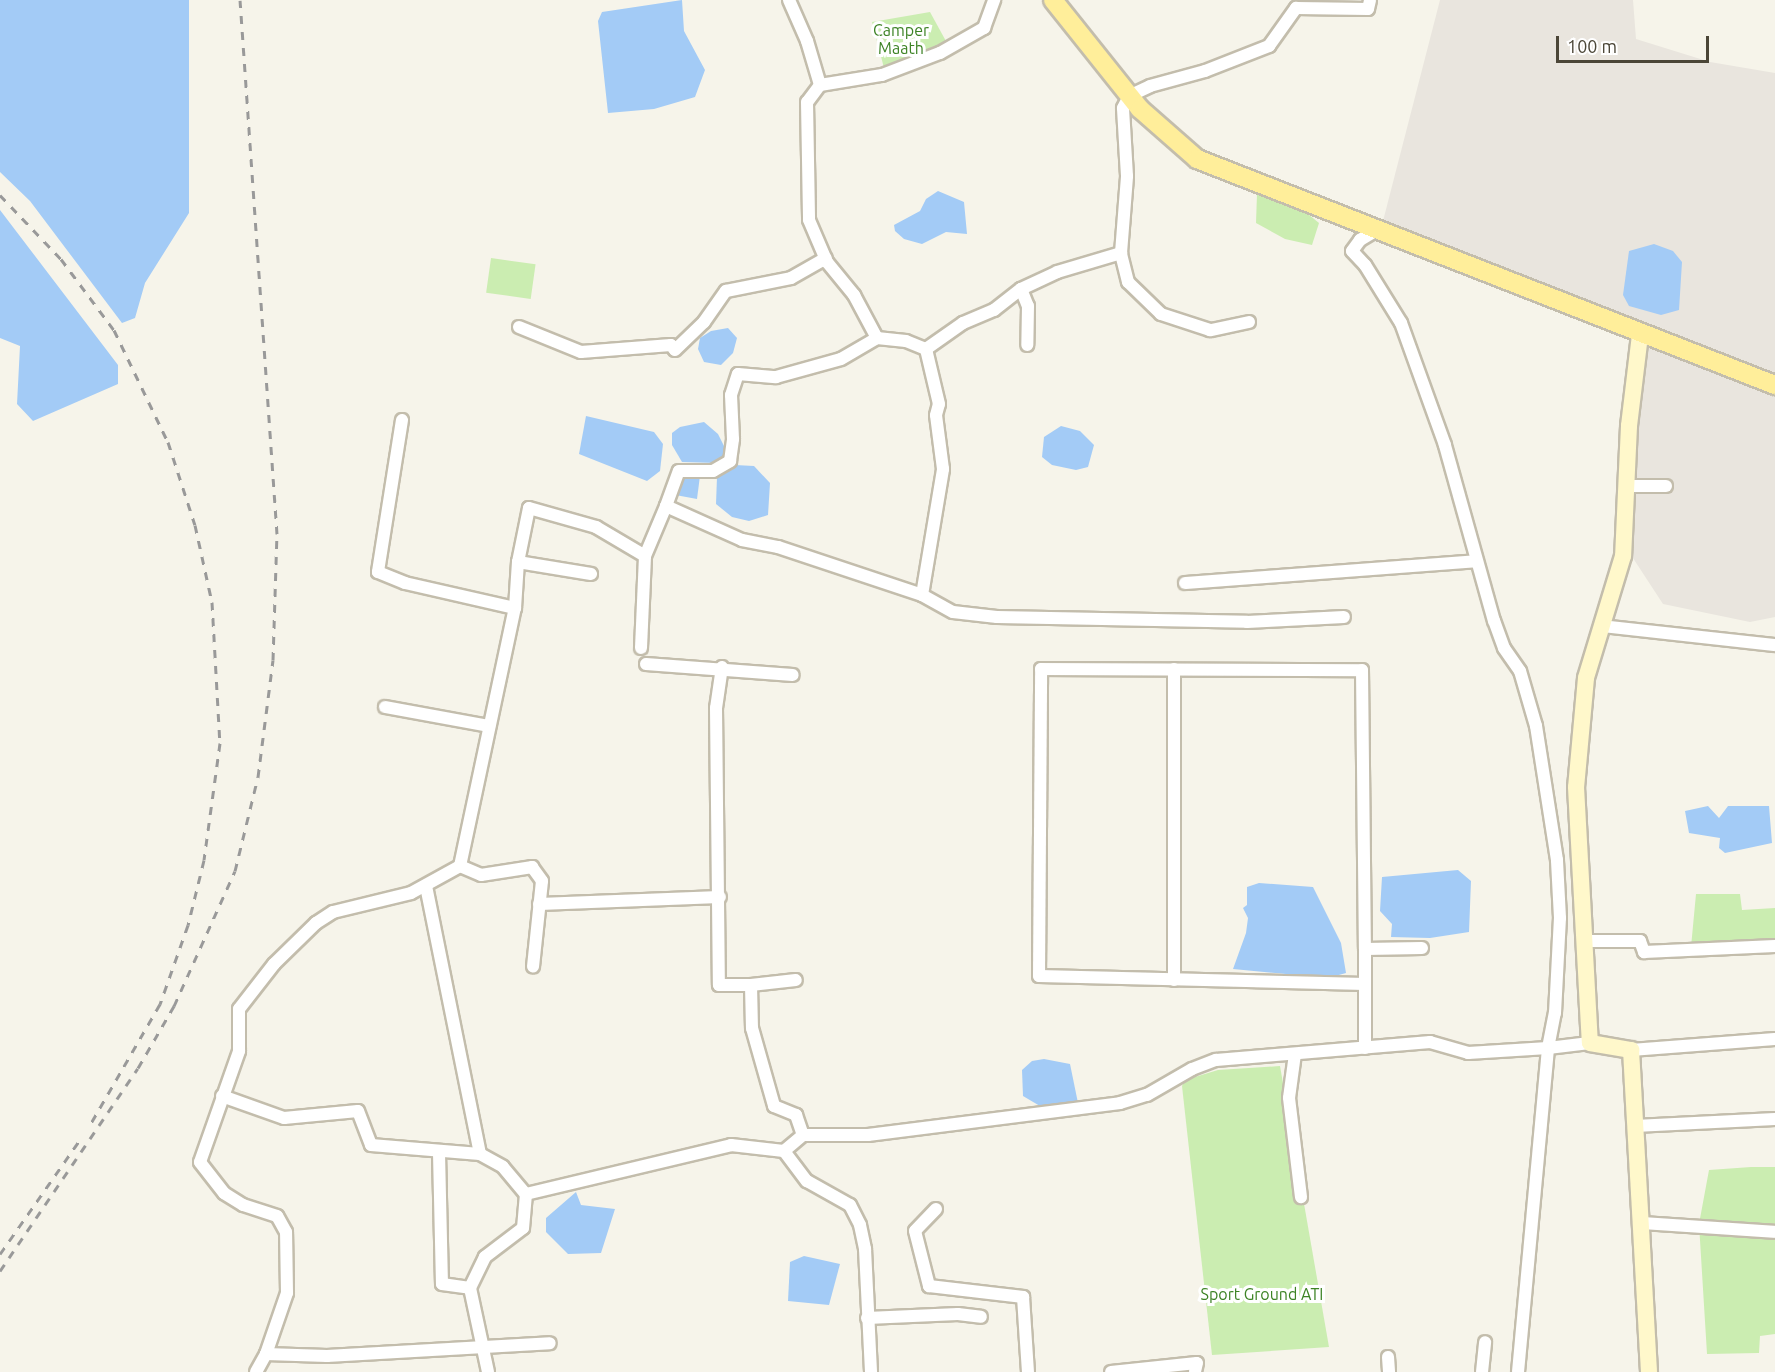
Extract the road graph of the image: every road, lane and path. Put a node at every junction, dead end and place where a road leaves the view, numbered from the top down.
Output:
1 (789, 0) edge
2 (994, 0) edge
3 (1053, 0) edge
4 (1370, 0) edge
5 (820, 85) junction
6 (1129, 96) junction
7 (1375, 231) junction
8 (1121, 253) junction
9 (826, 258) junction
10 (1021, 289) junction
11 (1249, 322) dead end
12 (519, 327) dead end
13 (1640, 335) junction
14 (877, 338) junction
15 (1027, 345) dead end
16 (926, 349) junction
17 (1775, 385) edge
18 (402, 420) dead end
19 (1628, 486) junction
20 (1666, 486) dead end
21 (666, 506) junction
22 (645, 556) junction
23 (1476, 561) junction
24 (518, 562) junction
25 (591, 574) dead end
26 (1185, 583) dead end
27 (922, 595) junction
28 (515, 608) junction
29 (1344, 617) dead end
30 (1602, 626) junction
31 (1775, 645) edge
32 (641, 648) dead end
33 (646, 664) dead end
34 (722, 667) junction
35 (1174, 669) junction
36 (793, 675) dead end
37 (385, 707) dead end
38 (489, 726) junction
39 (460, 866) junction
40 (426, 886) junction
41 (720, 897) junction
42 (539, 904) junction
43 (1585, 941) junction
44 (1775, 946) edge
45 (1422, 948) dead end
46 (1365, 949) junction
47 (534, 967) dead end
48 (796, 980) dead end
49 (1174, 980) junction
50 (1365, 984) junction
51 (751, 985) junction
52 (1775, 1039) edge
53 (1590, 1043) junction
54 (1365, 1048) junction
55 (1548, 1048) junction
56 (1631, 1050) junction
57 (1294, 1054) junction
58 (222, 1096) junction
59 (1775, 1119) edge
60 (1635, 1126) junction
61 (803, 1135) junction
62 (784, 1151) junction
63 (439, 1154) junction
64 (480, 1154) junction
65 (526, 1194) junction
66 (1300, 1197) dead end
67 (936, 1209) dead end
68 (1641, 1223) junction
69 (1775, 1232) edge
70 (470, 1288) junction
71 (981, 1317) dead end
72 (867, 1318) junction
73 (1485, 1342) dead end
74 (550, 1343) dead end
75 (485, 1348) junction
76 (266, 1354) junction
77 (1388, 1357) dead end
78 (256, 1372) edge
79 (488, 1372) edge
80 (871, 1372) edge
81 (1028, 1372) edge
82 (1111, 1372) edge
83 (1195, 1372) edge
84 (1389, 1372) edge
85 (1482, 1372) edge
86 (1518, 1372) edge
87 (1649, 1372) edge

1 - 5 street
2 - 5 street
3 - 6 main road
4 - 6 street
5 - 9 street
6 - 7 main road
6 - 8 street
7 - 13 main road
7 - 23 street
8 - 10 street
8 - 11 street
9 - 12 street
9 - 14 street
10 - 15 street
10 - 16 street
13 - 17 main road
13 - 19 street
14 - 16 street
14 - 21 street
16 - 27 street
18 - 28 street
19 - 20 street
19 - 30 street
21 - 22 street
21 - 27 street
22 - 24 street
22 - 32 street
23 - 26 street
23 - 55 street
24 - 25 street
24 - 28 street
27 - 29 street
28 - 38 street
30 - 31 street
30 - 43 street
33 - 34 street
34 - 36 street
34 - 41 street
35 - 46 street
35 - 49 street
35 - 49 street
37 - 38 street
38 - 39 street
39 - 40 street
39 - 42 street
40 - 58 street
40 - 64 street
41 - 42 street
41 - 51 street
42 - 47 street
43 - 44 street
43 - 53 street
45 - 46 street
46 - 50 street
48 - 51 street
49 - 50 street
50 - 54 street
51 - 61 street
52 - 56 street
53 - 55 street
53 - 56 street
54 - 55 street
54 - 57 street
55 - 86 street
56 - 60 street
57 - 61 street
57 - 66 street
58 - 63 street
58 - 76 street
59 - 60 street
60 - 68 street
61 - 62 street
62 - 65 street
62 - 72 street
63 - 64 street
63 - 70 street
64 - 65 street
65 - 70 street
67 - 81 street
68 - 69 street
68 - 87 street
70 - 75 street
71 - 72 street
72 - 80 street
73 - 85 street
74 - 75 street
75 - 76 street
75 - 79 street
76 - 78 street
77 - 84 street
82 - 83 street

